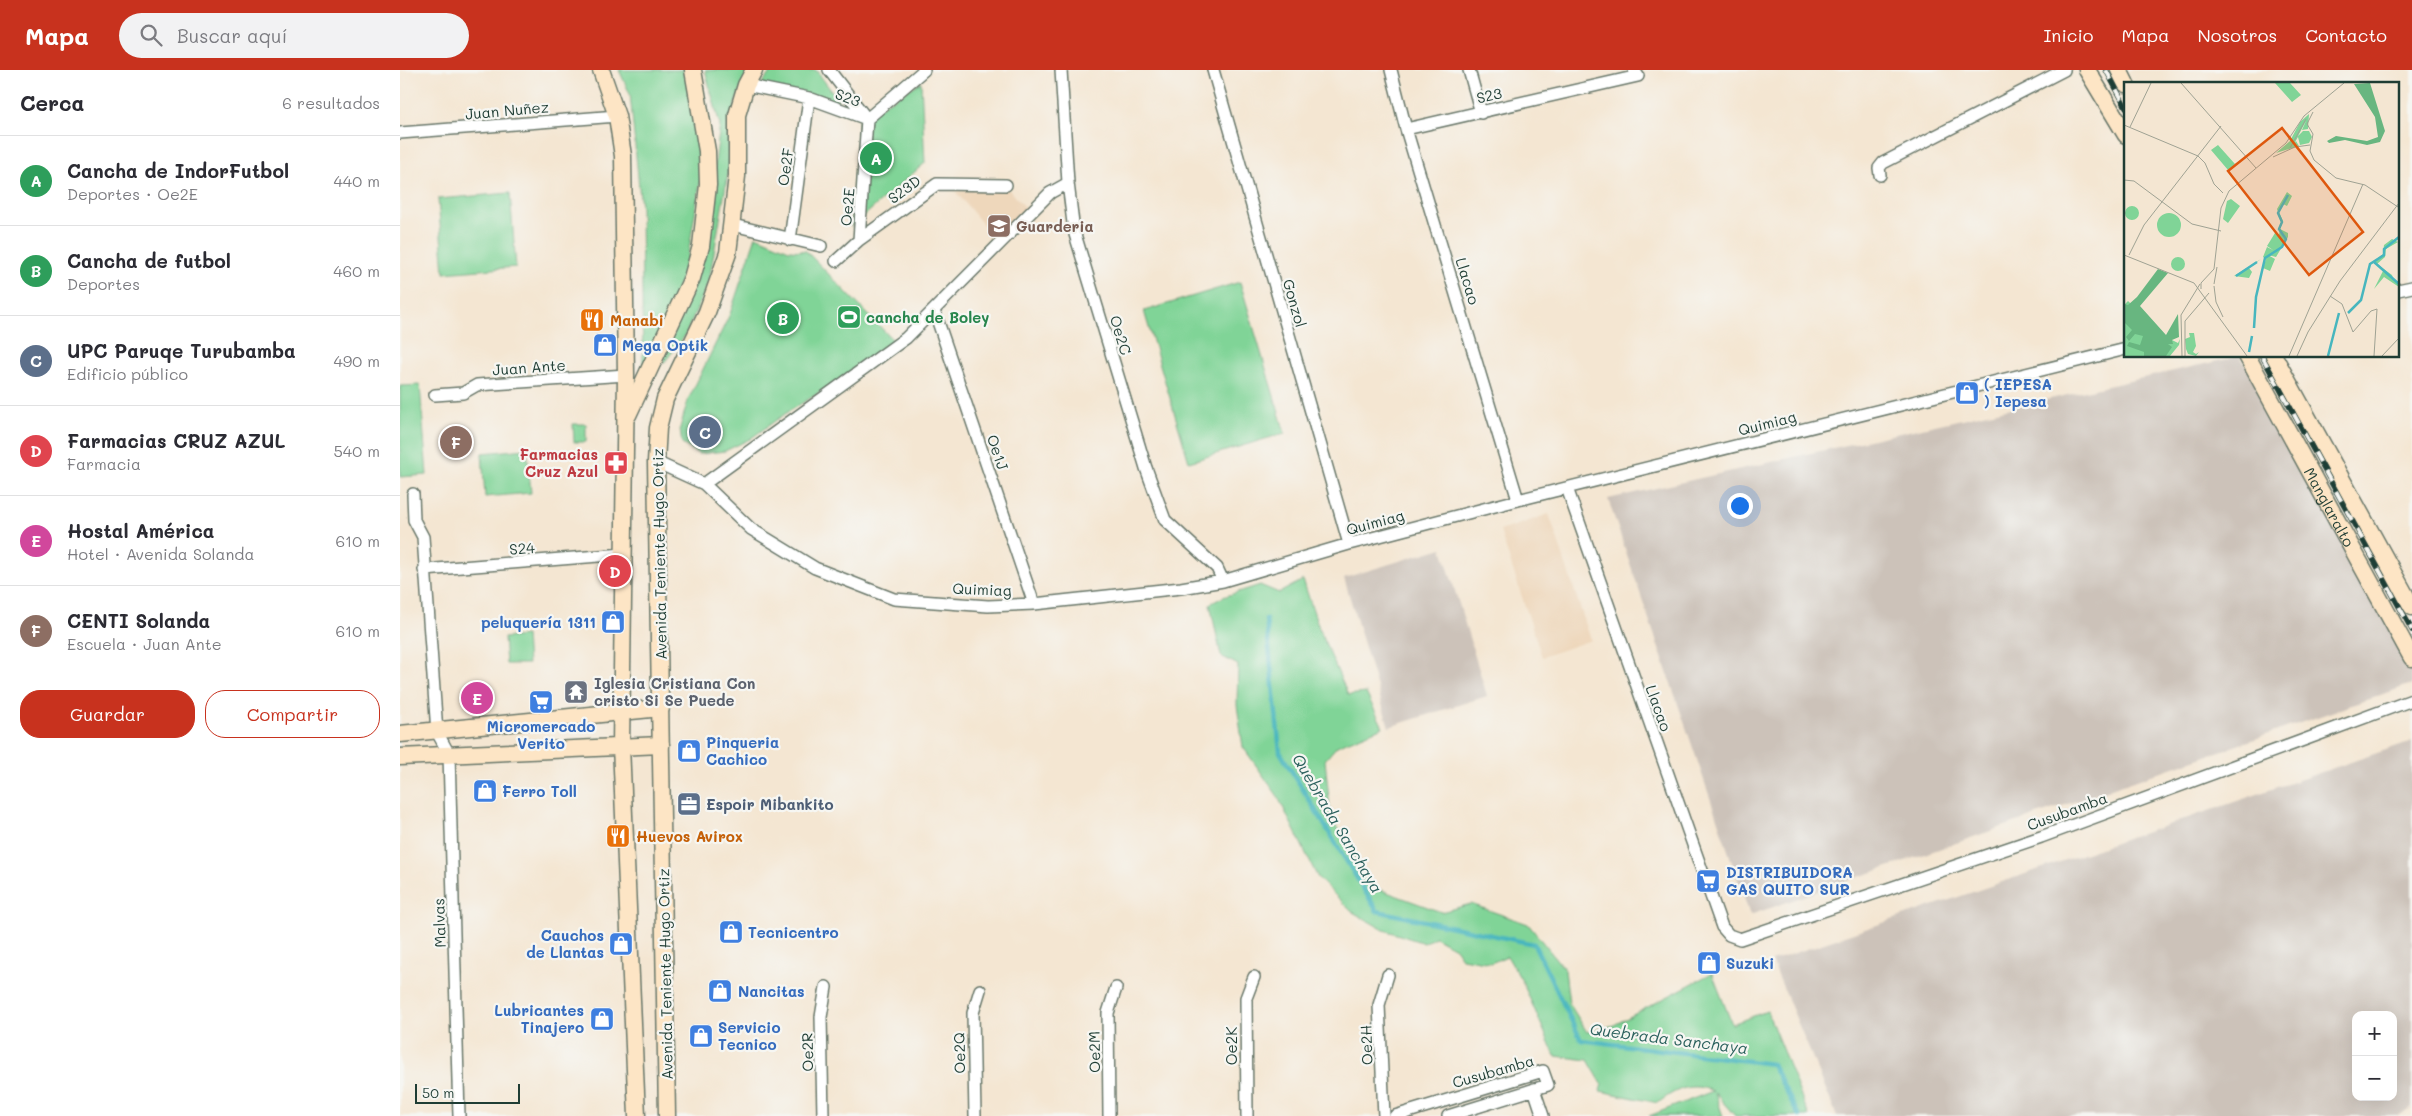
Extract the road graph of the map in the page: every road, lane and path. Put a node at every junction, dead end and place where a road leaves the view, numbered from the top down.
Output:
1 (601, 70) edge
2 (693, 70) edge
3 (754, 70) edge
4 (829, 70) edge
5 (924, 70) edge
6 (1061, 70) edge
7 (1213, 70) edge
8 (1391, 70) edge
9 (1469, 70) edge
10 (2064, 70) edge
11 (2087, 70) edge
12 (2119, 70) edge
13 (1636, 73) edge
14 (2125, 82) edge
15 (746, 85) junction
16 (809, 98) junction
17 (1481, 113) junction
18 (617, 116) junction
19 (867, 119) junction
20 (1406, 129) junction
21 (2124, 132) edge
22 (400, 133) edge
23 (1880, 175) dead end
24 (1068, 182) junction
25 (1006, 184) dead end
26 (732, 225) junction
27 (790, 240) junction
28 (859, 240) junction
29 (821, 246) dead end
30 (836, 261) dead end
31 (934, 310) junction
32 (2124, 350) edge
33 (2248, 358) edge
34 (2275, 358) edge
35 (626, 375) junction
36 (435, 395) dead end
37 (624, 423) junction
38 (656, 462) junction
39 (704, 484) junction
40 (1567, 488) junction
41 (412, 494) dead end
42 (1518, 500) junction
43 (1349, 544) junction
44 (624, 554) junction
45 (424, 570) junction
46 (1223, 581) junction
47 (1034, 604) junction
48 (2412, 607) edge
49 (2412, 658) edge
50 (2412, 700) edge
51 (661, 708) junction
52 (621, 711) junction
53 (437, 732) junction
54 (400, 734) edge
55 (661, 745) junction
56 (622, 746) junction
57 (448, 754) junction
58 (400, 758) edge
59 (1729, 935) joint
60 (1388, 975) dead end
61 (1254, 977) dead end
62 (826, 987) dead end
63 (1116, 988) dead end
64 (980, 990) dead end
65 (1534, 1089) junction
66 (1478, 1111) edge
67 (460, 1116) edge
68 (637, 1116) edge
69 (667, 1116) edge
70 (823, 1116) edge
71 (975, 1116) edge
72 (1110, 1116) edge
73 (1246, 1116) edge
74 (1384, 1116) edge
75 (1397, 1116) edge
76 (1448, 1116) edge
77 (1542, 1116) edge

1 - 18 main road, Avenida Teniente Hugo Ortiz
2 - 37 main road, Avenida Teniente Hugo Ortiz
3 - 15 main road, Avenida Teniente Hugo Ortiz
4 - 19 street
5 - 19 street, S23
6 - 24 street, Oe2C
7 - 43 street, Gonzol
8 - 20 street, Llacao
9 - 17 street
10 - 23 street
11 - 21 main road
12 - 14 main road
13 - 17 street, S23
15 - 16 street, S23
15 - 26 main road, Avenida Teniente Hugo Ortiz
16 - 19 street, S23
16 - 27 street, Oe2F
17 - 20 street, S23
18 - 22 street, Juan Nuñez
18 - 35 main road, Avenida Teniente Hugo Ortiz
19 - 28 street, Oe2E
20 - 42 street, Llacao
24 - 31 street
24 - 46 street, Oe2C
25 - 28 street, S23D
26 - 27 street
26 - 38 main road, Avenida Teniente Hugo Ortiz
27 - 29 street
28 - 30 street, S23D
31 - 39 street
31 - 47 street, Oe1J
32 - 40 street, Quimiag
33 - 49 main road, Manglaralto
34 - 48 main road, Manglaralto
35 - 36 street, Juan Ante
35 - 37 main road, Avenida Teniente Hugo Ortiz
37 - 44 main road, Avenida Teniente Hugo Ortiz
38 - 39 street, Quimiag
38 - 51 main road, Avenida Teniente Hugo Ortiz
39 - 47 street, Quimiag
40 - 42 street, Quimiag
40 - 59 street, Llacao
41 - 45 street
42 - 43 street, Quimiag
43 - 46 street, Quimiag
44 - 45 street, S24
44 - 52 main road, Avenida Teniente Hugo Ortiz
45 - 53 street
46 - 47 street, Quimiag
50 - 59 street, Cusubamba
51 - 52 main road
51 - 55 main road, Avenida Teniente Hugo Ortiz
52 - 53 main road
52 - 56 main road, Avenida Teniente Hugo Ortiz
53 - 54 main road
53 - 57 street, Malvas
55 - 56 main road
55 - 69 main road, Avenida Teniente Hugo Ortiz
56 - 57 main road
56 - 68 main road, Avenida Teniente Hugo Ortiz
57 - 58 main road
57 - 67 street, Malvas
60 - 74 street, Oe2H
61 - 73 street, Oe2K
62 - 70 street, Oe2R
63 - 72 street, Oe2M
64 - 71 street, Oe2Q
65 - 66 street, Cusubamba
65 - 75 street, Cusubamba
65 - 77 street
66 - 76 street, Cusubamba

